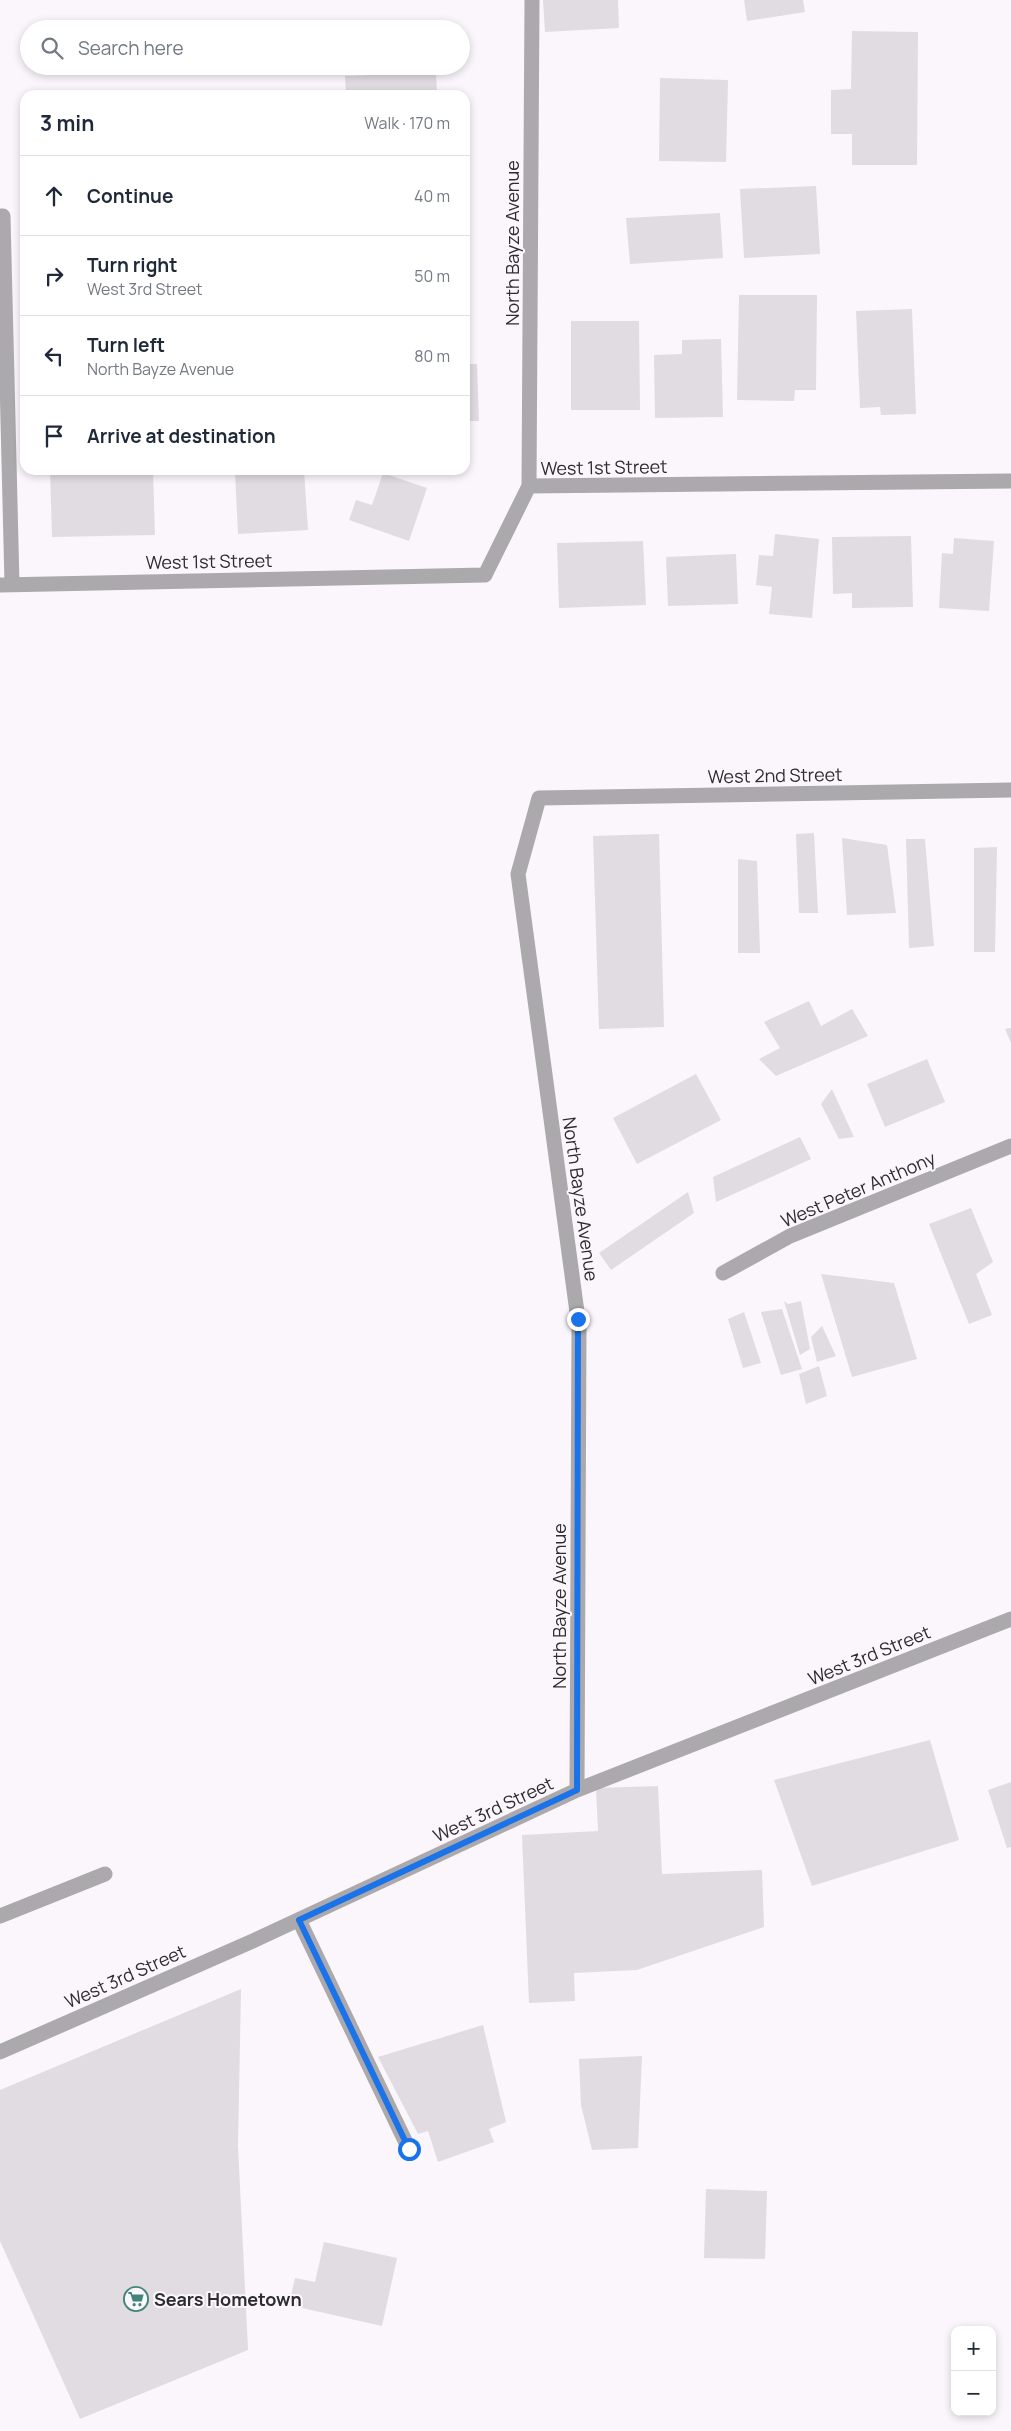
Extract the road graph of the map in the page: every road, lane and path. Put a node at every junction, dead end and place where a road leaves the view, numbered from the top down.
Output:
1 (532, 0) edge
2 (2, 216) edge
3 (1011, 481) edge
4 (529, 486) junction
5 (6, 584) edge
6 (1011, 790) edge
7 (539, 798) joint
8 (1011, 1146) edge
9 (723, 1273) dead end
10 (1011, 1619) edge
11 (577, 1790) junction
12 (105, 1874) dead end
13 (0, 1916) edge
14 (299, 1920) junction
15 (0, 2052) edge
16 (409, 2149) dead end

1 - 4 street, North Bayze Avenue
2 - 5 street
3 - 4 street, West 1st Street
4 - 5 street, West 1st Street
6 - 7 street, West 2nd Street
7 - 11 street, North Bayze Avenue
8 - 9 street, West Peter Anthony
10 - 11 street, West 3rd Street
11 - 14 street, West 3rd Street
12 - 13 street
14 - 15 street, West 3rd Street
14 - 16 street

